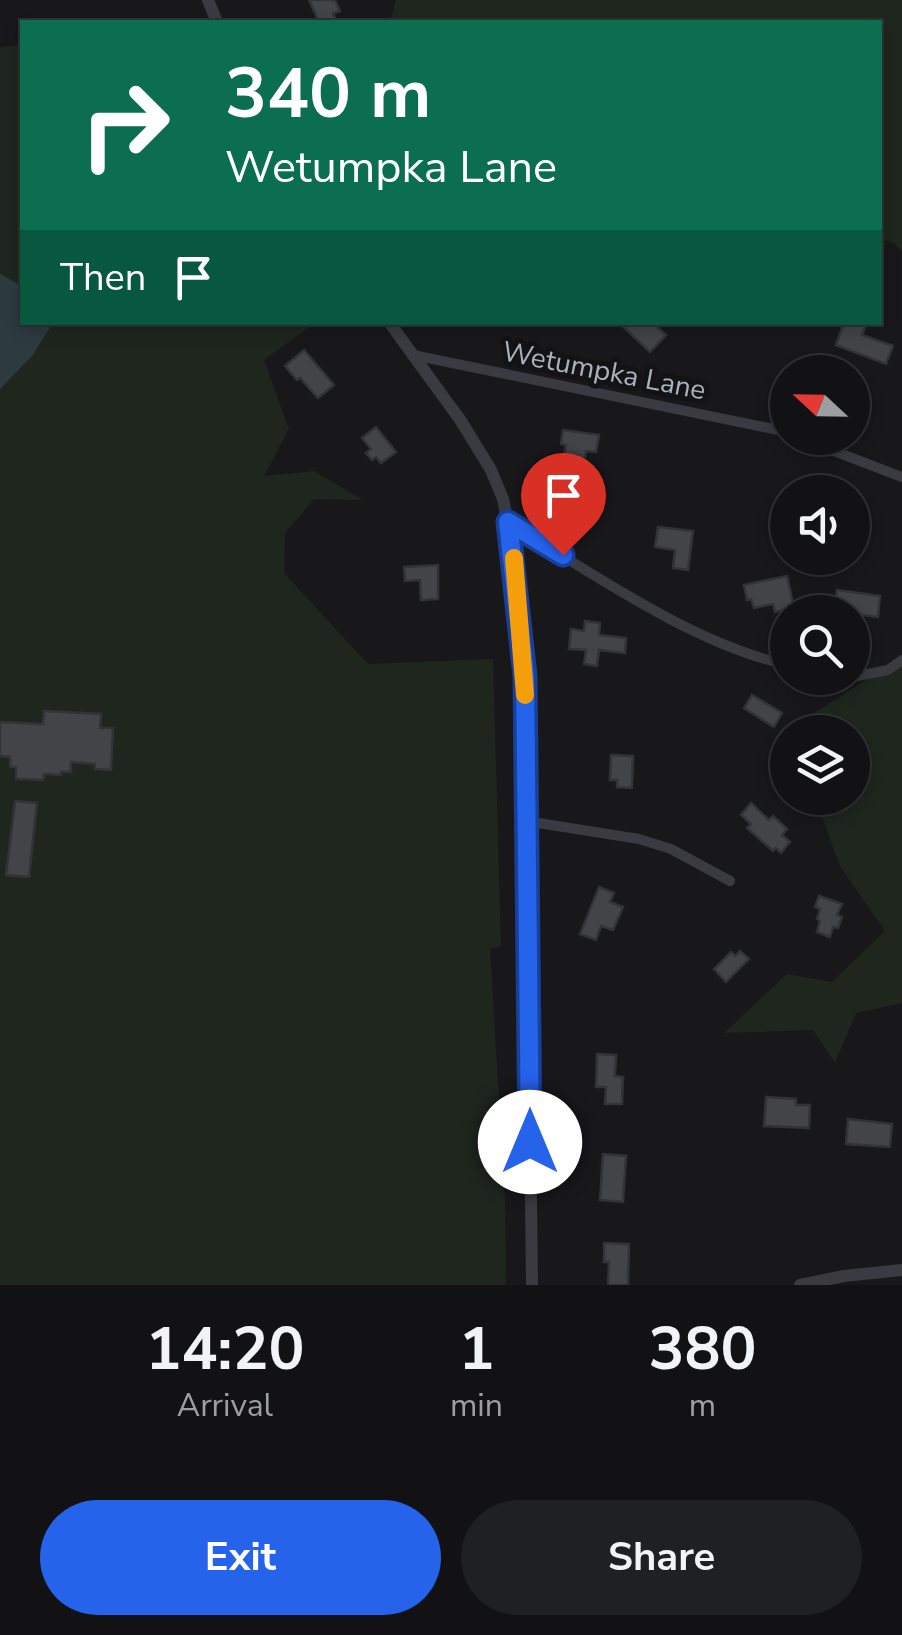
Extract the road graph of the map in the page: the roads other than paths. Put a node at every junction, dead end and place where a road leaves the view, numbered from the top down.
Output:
1 (391, 325) edge
2 (412, 355) junction
3 (770, 428) edge
4 (844, 455) edge
5 (902, 477) edge
6 (508, 522) junction
7 (770, 659) edge
8 (902, 660) edge
9 (870, 674) edge
10 (526, 821) junction
11 (730, 882) dead end
12 (902, 1270) edge
13 (532, 1285) edge
14 (800, 1285) edge

1 - 2 street
2 - 3 street, Wetumpka Lane
2 - 6 street
4 - 5 street
6 - 7 street
6 - 10 street
8 - 9 street
10 - 11 street
10 - 13 street
12 - 14 street

